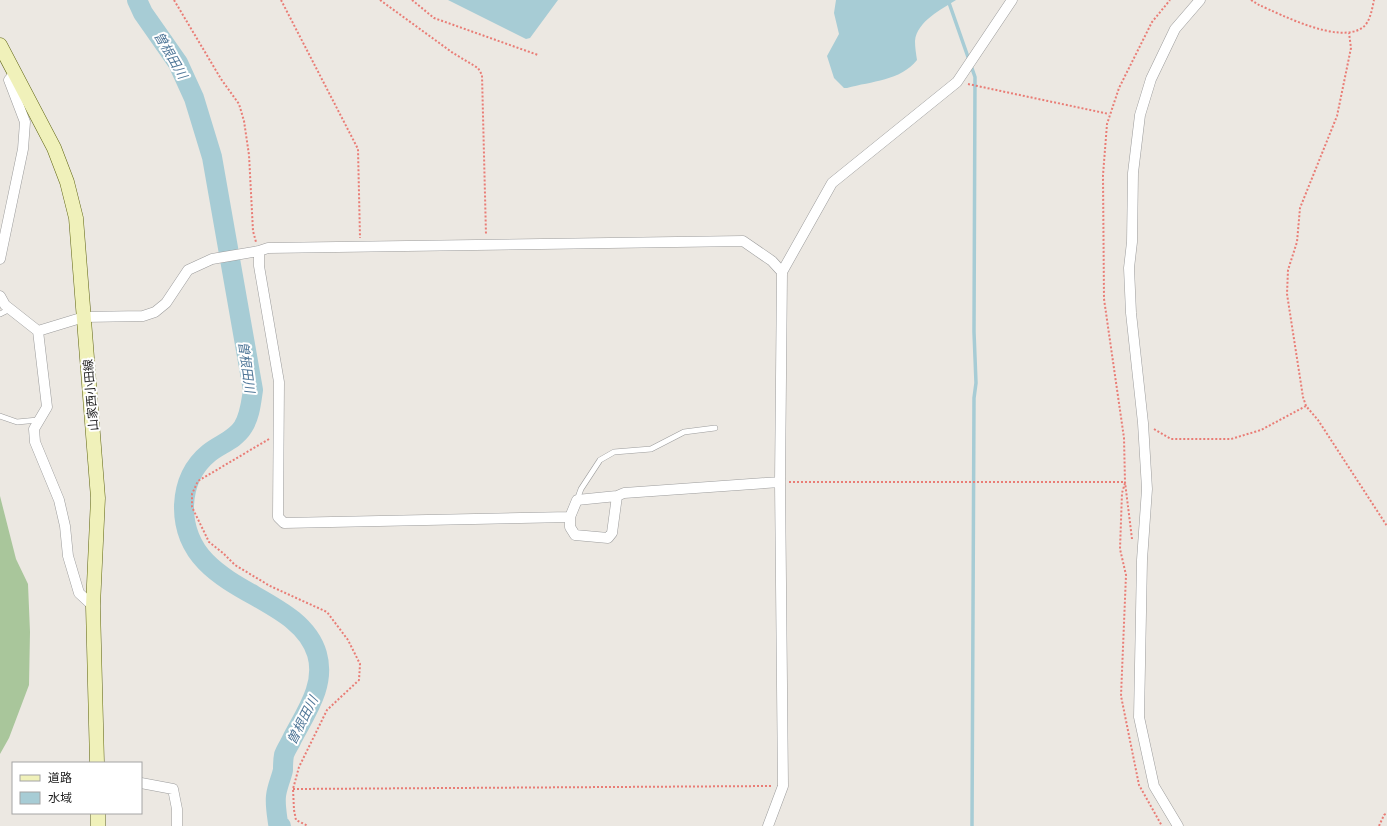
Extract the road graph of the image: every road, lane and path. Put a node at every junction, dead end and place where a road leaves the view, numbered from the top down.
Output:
1 (174, 0) edge
2 (280, 0) edge
3 (380, 0) edge
4 (412, 0) edge
5 (1012, 0) edge
6 (1170, 0) edge
7 (1200, 0) edge
8 (1251, 0) edge
9 (1374, 0) edge
10 (1349, 33) junction
11 (0, 45) edge
12 (538, 55) dead end
13 (14, 74) junction
14 (957, 82) junction
15 (1109, 114) junction
16 (486, 245) junction
17 (360, 247) junction
18 (255, 252) junction
19 (0, 259) edge
20 (782, 272) junction
21 (0, 296) edge
22 (10, 309) junction
23 (0, 314) edge
24 (84, 317) junction
25 (38, 331) junction
26 (1306, 406) junction
27 (0, 416) edge
28 (38, 420) junction
29 (1143, 423) junction
30 (715, 428) dead end
31 (279, 430) junction
32 (780, 482) junction
33 (1125, 482) junction
34 (617, 496) junction
35 (578, 500) junction
36 (570, 517) junction
37 (1387, 526) edge
38 (1132, 541) dead end
39 (93, 606) junction
40 (98, 762) edge
41 (142, 783) edge
42 (783, 786) junction
43 (293, 789) junction
44 (1387, 813) edge
45 (98, 814) edge
46 (98, 826) edge
47 (177, 826) edge
48 (308, 826) edge
49 (768, 826) edge
50 (1162, 826) edge
51 (1178, 826) edge
52 (1379, 826) edge

1 - 18 path
2 - 17 path
3 - 16 path
4 - 12 path
5 - 14 street
6 - 15 path
7 - 29 street
8 - 10 path
9 - 10 path
10 - 26 path
11 - 13 main road, 山家西小田線
13 - 19 street
13 - 24 main road, 山家西小田線
14 - 15 path
14 - 20 street
15 - 33 path
16 - 17 street
16 - 20 street
17 - 18 street
18 - 24 street
18 - 31 street
20 - 32 street
21 - 22 street
22 - 23 lane
22 - 25 street
24 - 25 street
24 - 39 main road, 山家西小田線
25 - 28 street
26 - 29 path
26 - 37 path
27 - 28 lane
28 - 39 street
29 - 51 street
30 - 35 lane
31 - 36 street
31 - 43 path
32 - 33 path
32 - 34 street
32 - 42 street
33 - 38 path
33 - 50 path
34 - 35 street
34 - 36 street
35 - 36 street
39 - 40 main road, 山家西小田線
41 - 47 street
42 - 43 path
42 - 49 street
43 - 48 path
44 - 52 path
45 - 46 main road

